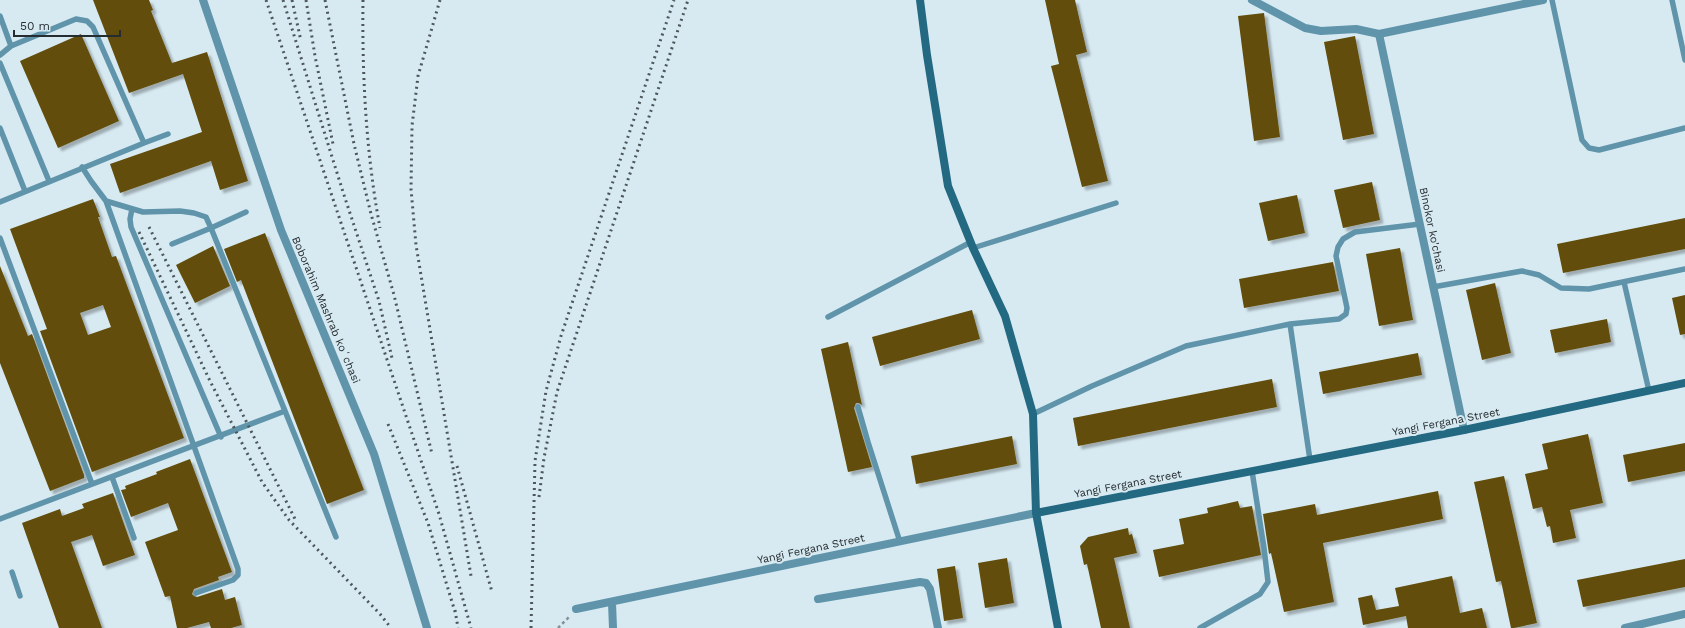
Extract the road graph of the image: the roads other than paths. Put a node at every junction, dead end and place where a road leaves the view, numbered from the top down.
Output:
1 (203, 0) edge
2 (920, 0) edge
3 (1252, 0) edge
4 (1543, 0) edge
5 (1552, 0) edge
6 (1672, 0) edge
7 (0, 16) edge
8 (1379, 34) junction
9 (11, 46) junction
10 (0, 56) edge
11 (1685, 60) edge
12 (0, 62) edge
13 (0, 128) edge
14 (1685, 128) edge
15 (168, 134) dead end
16 (144, 143) junction
17 (82, 167) junction
18 (49, 181) junction
19 (25, 191) junction
20 (106, 201) junction
21 (0, 202) edge
22 (1116, 202) dead end
23 (132, 210) junction
24 (246, 212) dead end
25 (1420, 224) junction
26 (211, 228) junction
27 (0, 238) edge
28 (172, 244) dead end
29 (972, 245) junction
30 (1685, 269) edge
31 (1624, 282) junction
32 (1433, 286) junction
33 (828, 317) dead end
34 (1290, 324) junction
35 (1685, 383) edge
36 (1649, 391) junction
37 (858, 407) dead end
38 (285, 411) junction
39 (1033, 414) junction
40 (1464, 430) junction
41 (221, 436) junction
42 (194, 447) junction
43 (1310, 460) junction
44 (1252, 471) junction
45 (112, 477) junction
46 (92, 484) junction
47 (1036, 513) junction
48 (0, 519) edge
49 (336, 537) dead end
50 (134, 538) dead end
51 (900, 542) junction
52 (12, 572) dead end
53 (196, 592) dead end
54 (20, 596) dead end
55 (818, 599) dead end
56 (612, 603) junction
57 (576, 610) road end
58 (1685, 614) edge
59 (428, 628) edge
60 (613, 628) edge
61 (938, 628) edge
62 (1058, 628) edge
63 (1200, 628) edge
64 (1625, 628) edge

1 - 59 street, Boborahim Mashrab koʻchasi
2 - 29 main road
3 - 8 street
4 - 8 street
5 - 14 lane
6 - 11 lane
7 - 9 lane
8 - 25 street, Binokor ko'chasi
9 - 10 lane
9 - 16 lane
12 - 18 lane
13 - 19 lane
15 - 16 lane
16 - 17 lane
17 - 18 lane
17 - 20 lane
18 - 19 lane
19 - 21 lane
20 - 23 lane
20 - 42 lane
22 - 29 lane
23 - 26 lane
23 - 41 lane
24 - 26 lane
25 - 32 street, Binokor ko'chasi
25 - 34 lane
26 - 28 lane
26 - 38 lane
27 - 46 lane
29 - 33 lane
29 - 39 main road
30 - 31 lane
31 - 32 lane
31 - 36 lane
32 - 40 street, Binokor ko'chasi
34 - 39 lane
34 - 43 lane
35 - 36 main road, Yangi Fergana Street
36 - 40 main road, Yangi Fergana Street
37 - 51 lane
38 - 41 lane
38 - 49 lane
39 - 47 main road
40 - 43 main road, Yangi Fergana Street
41 - 42 lane
42 - 45 lane
42 - 53 lane
43 - 44 main road, Yangi Fergana Street
44 - 47 main road, Yangi Fergana Street
44 - 63 lane
45 - 46 lane
45 - 50 lane
46 - 48 lane
47 - 51 street, Yangi Fergana Street
47 - 62 main road
51 - 56 street, Yangi Fergana Street
52 - 54 lane
55 - 61 street
56 - 57 street, Yangi Fergana Street
56 - 60 street
58 - 64 street

